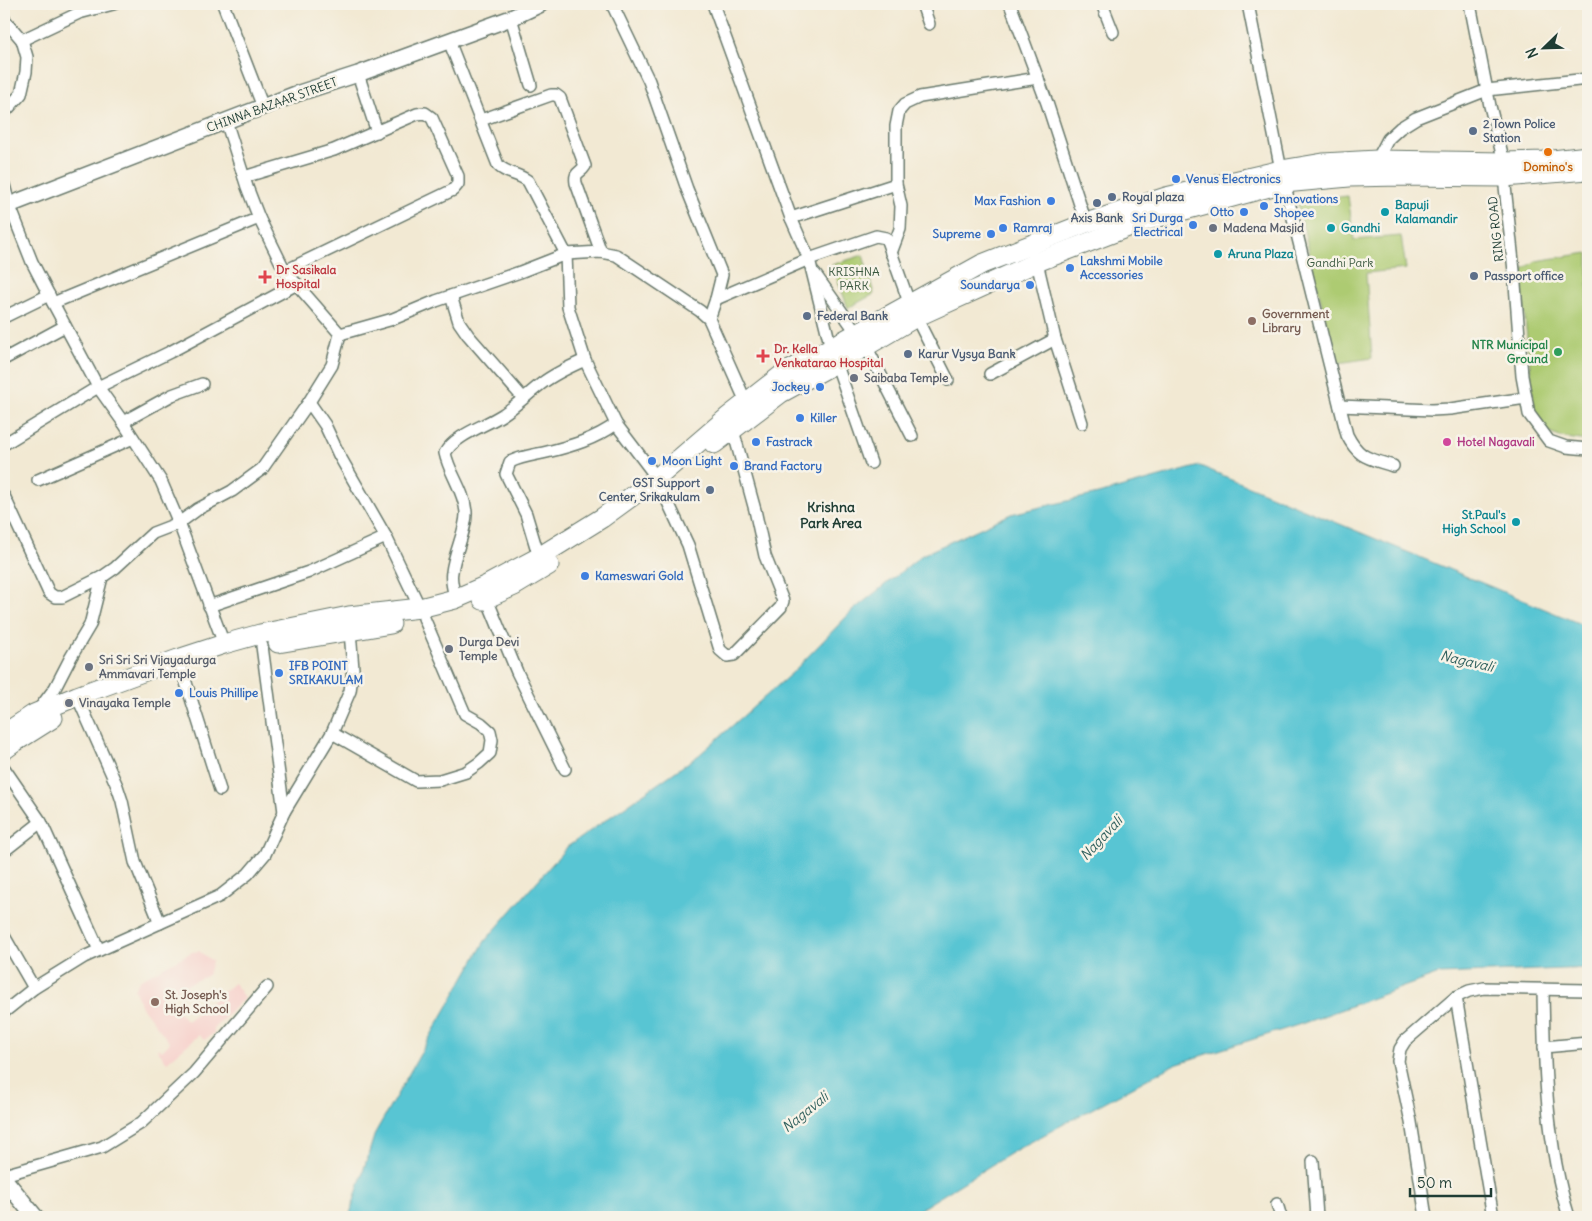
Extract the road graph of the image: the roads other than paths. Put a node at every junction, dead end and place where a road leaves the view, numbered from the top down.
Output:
1 (113, 4) edge
2 (223, 4) edge
3 (541, 4) edge
4 (612, 4) edge
5 (714, 4) edge
6 (922, 4) edge
7 (1010, 4) edge
8 (1102, 4) edge
9 (1248, 4) edge
10 (1470, 4) edge
11 (511, 18) junction
12 (4, 19) edge
13 (928, 24) dead end
14 (1113, 32) dead end
15 (22, 40) junction
16 (449, 41) junction
17 (358, 74) junction
18 (1038, 78) junction
19 (1588, 79) edge
20 (530, 85) dead end
21 (1487, 90) junction
22 (263, 107) junction
23 (4, 113) edge
24 (481, 120) junction
25 (226, 121) junction
26 (377, 132) junction
27 (1588, 156) edge
28 (1377, 160) junction
29 (1504, 170) junction
30 (1588, 170) edge
31 (244, 177) junction
32 (1283, 177) junction
33 (896, 184) junction
34 (4, 185) edge
35 (6, 205) edge
36 (259, 218) junction
37 (791, 218) junction
38 (1086, 223) junction
39 (1034, 244) junction
40 (602, 252) junction
41 (890, 253) junction
42 (566, 254) junction
43 (1037, 262) junction
44 (810, 264) junction
45 (285, 271) junction
46 (297, 284) junction
47 (451, 296) junction
48 (51, 299) junction
49 (716, 299) junction
50 (913, 311) junction
51 (4, 317) edge
52 (709, 319) junction
53 (65, 326) junction
54 (340, 334) junction
55 (1055, 339) junction
56 (862, 340) junction
57 (834, 355) junction
58 (4, 359) edge
59 (585, 360) junction
60 (990, 374) dead end
61 (948, 380) dead end
62 (202, 384) dead end
63 (98, 387) junction
64 (523, 398) junction
65 (1526, 398) junction
66 (309, 402) junction
67 (746, 402) junction
68 (1340, 406) junction
69 (123, 422) junction
70 (1082, 422) dead end
71 (616, 424) junction
72 (733, 430) junction
73 (912, 436) dead end
74 (133, 438) junction
75 (4, 444) edge
76 (1588, 449) edge
77 (870, 463) dead end
78 (1393, 466) dead end
79 (38, 480) dead end
80 (658, 482) junction
81 (4, 496) edge
82 (179, 523) junction
83 (386, 537) junction
84 (539, 557) junction
85 (102, 577) junction
86 (455, 599) junction
87 (487, 599) junction
88 (209, 606) junction
89 (422, 613) junction
90 (350, 631) junction
91 (224, 644) junction
92 (262, 646) junction
93 (182, 670) junction
94 (81, 705) junction
95 (36, 721) junction
96 (332, 733) junction
97 (4, 734) edge
98 (4, 750) edge
99 (4, 768) edge
100 (565, 769) dead end
101 (220, 790) dead end
102 (284, 812) junction
103 (41, 822) junction
104 (4, 851) edge
105 (160, 923) junction
106 (4, 936) edge
107 (98, 950) junction
108 (267, 987) dead end
109 (34, 988) junction
110 (1543, 989) junction
111 (1588, 990) edge
112 (1456, 997) junction
113 (4, 1012) edge
114 (1588, 1043) edge
115 (1544, 1047) junction
116 (1313, 1161) dead end
117 (4, 1175) edge
118 (4, 1179) edge
119 (1277, 1204) dead end
120 (35, 1217) edge
121 (1281, 1217) edge
122 (1317, 1217) edge
123 (1426, 1217) edge
124 (1493, 1217) edge
125 (1569, 1217) edge

1 - 15 street
2 - 22 street
3 - 11 street, CHINNA BAZAAR STREET
4 - 49 street
5 - 37 street
6 - 13 street
7 - 18 street
8 - 14 street
9 - 32 street
10 - 21 street, RING ROAD
11 - 16 street, CHINNA BAZAAR STREET
11 - 20 street
12 - 15 street
15 - 23 street
16 - 17 street, CHINNA BAZAAR STREET
16 - 24 street
17 - 22 street, CHINNA BAZAAR STREET
17 - 26 street
18 - 33 street
18 - 38 street
19 - 21 street
21 - 28 street
21 - 29 street, RING ROAD
22 - 25 street, CHINNA BAZAAR STREET
24 - 40 street
24 - 42 street
25 - 31 street
25 - 35 street, CHINNA BAZAAR STREET
26 - 31 street
26 - 45 street
27 - 29 main road
28 - 29 main road
28 - 32 main road
29 - 30 main road
29 - 32 main road
29 - 65 street, RING ROAD
31 - 36 street
32 - 38 main road
32 - 43 main road
32 - 68 street
33 - 37 street
33 - 41 street
34 - 35 street
35 - 48 street
36 - 45 street
36 - 48 street
37 - 44 street
38 - 39 main road
39 - 43 street
39 - 50 main road
40 - 42 street
40 - 52 street
41 - 44 street
41 - 50 street
42 - 47 street
42 - 59 street
43 - 50 main road
43 - 55 street
44 - 49 street
44 - 56 street
44 - 57 street
45 - 46 street
46 - 54 street
46 - 63 street
47 - 54 street
47 - 64 street
48 - 51 street
48 - 53 street
49 - 52 street
50 - 56 main road
50 - 61 street
52 - 67 street
53 - 58 street
53 - 63 street
54 - 66 street
55 - 60 street
55 - 70 street
56 - 57 main road
56 - 73 street
57 - 67 main road
57 - 72 main road
57 - 77 street
59 - 64 street
59 - 71 street
62 - 69 street
63 - 69 street
63 - 75 street
64 - 86 street
65 - 68 street
65 - 76 street, RING ROAD
66 - 82 street
66 - 83 street
67 - 80 main road
68 - 78 street
69 - 74 street
71 - 80 street
71 - 84 street
72 - 80 main road
72 - 80 street
74 - 79 street
74 - 82 street
80 - 84 main road
80 - 87 main road
81 - 85 street
82 - 85 street
82 - 88 street
83 - 88 street
83 - 89 street
84 - 86 main road
85 - 95 street
86 - 89 main road
87 - 89 main road
87 - 100 street
88 - 91 street
89 - 90 main road
89 - 91 main road
89 - 96 street
90 - 92 main road
90 - 96 street
91 - 95 main road
92 - 93 main road
92 - 102 street
93 - 94 main road
93 - 101 street
94 - 95 main road
94 - 105 street
95 - 97 main road
95 - 98 main road
96 - 102 street
99 - 103 street
102 - 105 street
103 - 104 street
103 - 107 street
105 - 107 street
106 - 109 street
107 - 109 street
108 - 117 street
109 - 113 street
110 - 111 street
110 - 112 street
110 - 115 street
112 - 123 street
112 - 124 street
114 - 115 street
115 - 125 street
116 - 122 street
118 - 120 main road
119 - 121 street

